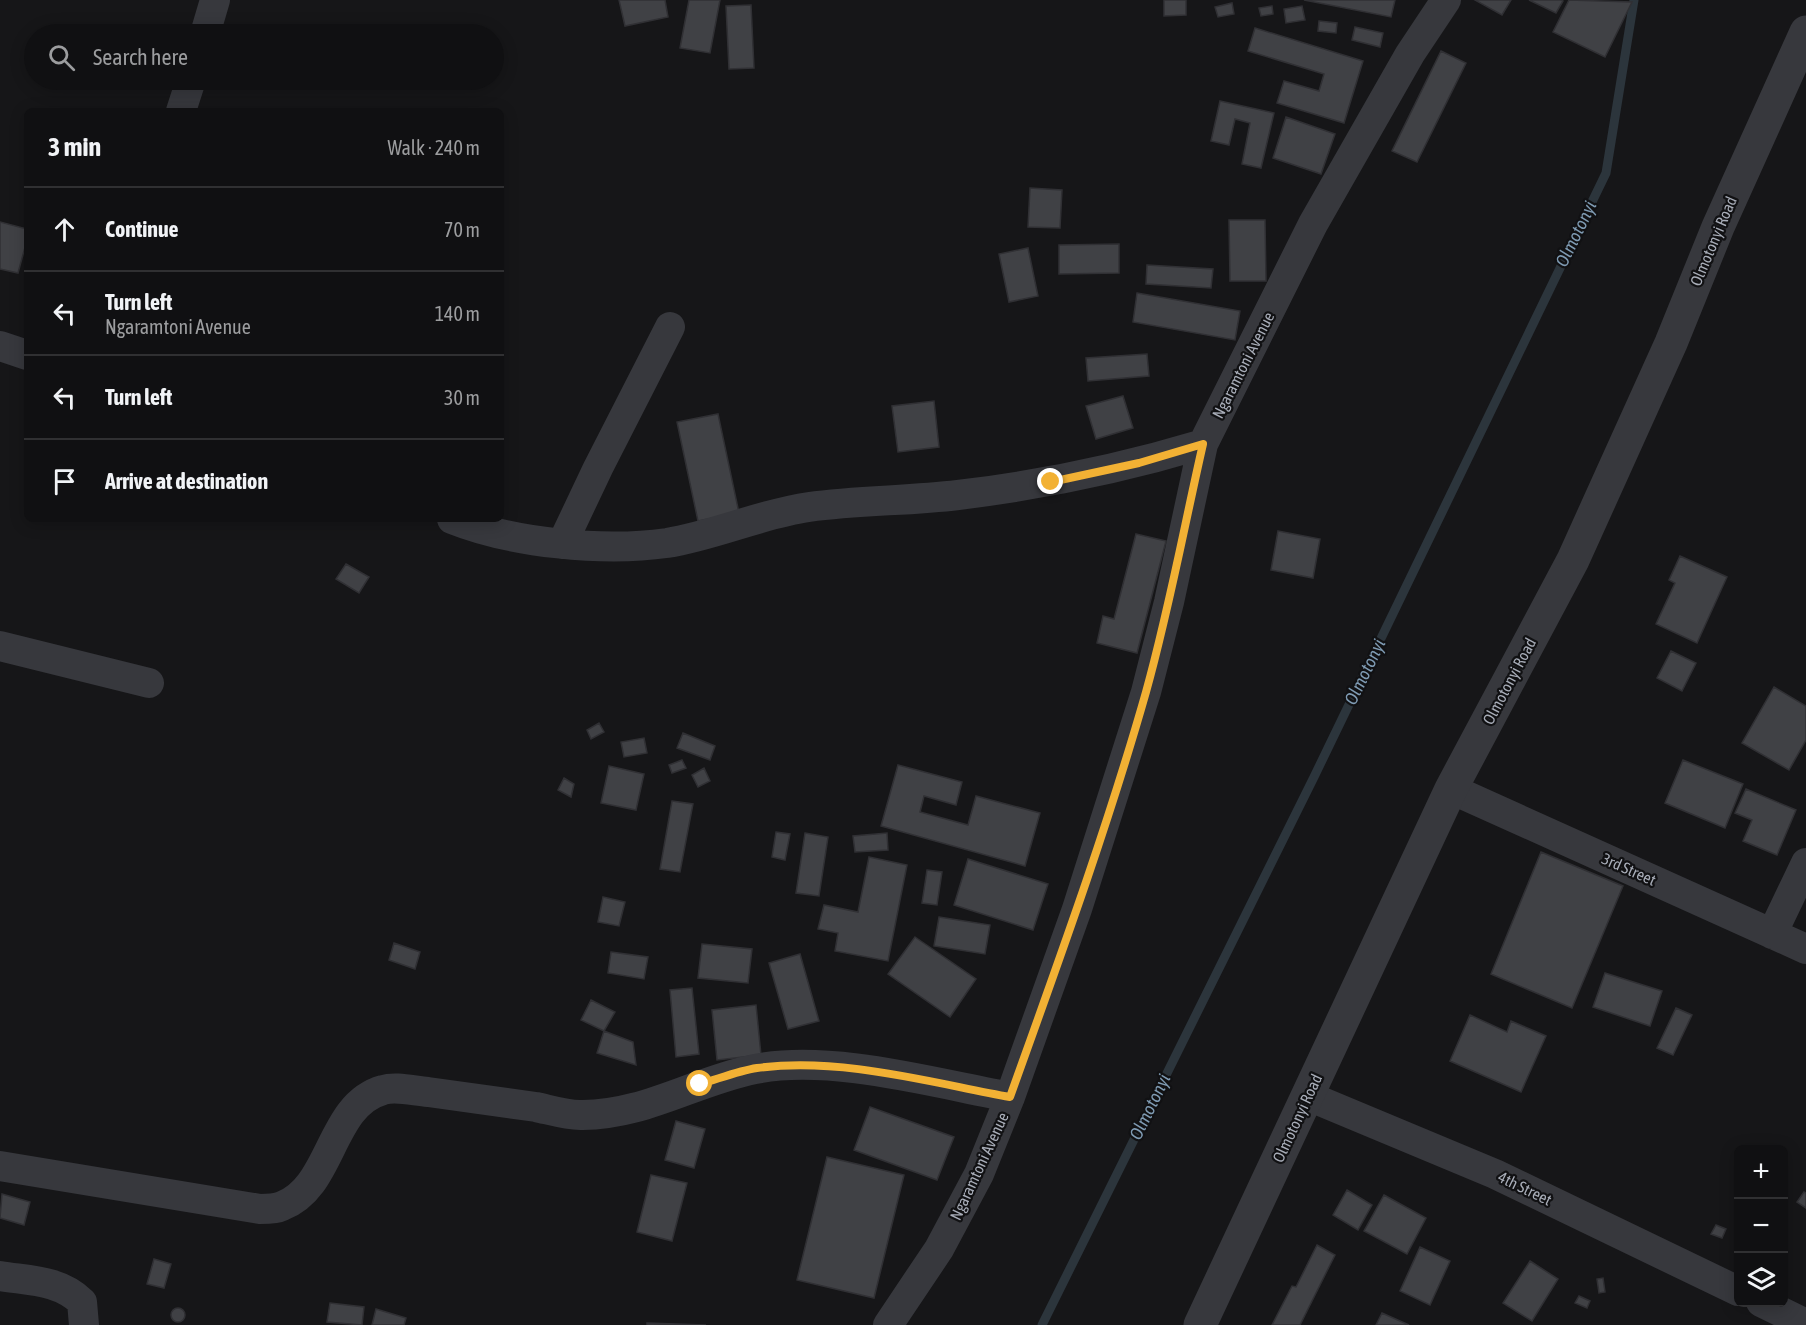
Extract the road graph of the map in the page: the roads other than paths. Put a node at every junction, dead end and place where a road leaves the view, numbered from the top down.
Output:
1 (215, 0) edge
2 (1446, 0) edge
3 (208, 24) edge
4 (1806, 32) edge
5 (188, 90) edge
6 (182, 108) edge
7 (670, 327) dead end
8 (0, 346) edge
9 (24, 354) edge
10 (1203, 444) junction
11 (460, 522) edge
12 (562, 544) junction
13 (0, 646) edge
14 (148, 683) dead end
15 (1451, 789) junction
16 (1806, 863) edge
17 (1772, 934) junction
18 (1806, 949) edge
19 (1308, 1096) junction
20 (1010, 1097) junction
21 (0, 1166) edge
22 (0, 1276) edge
23 (1734, 1290) edge
24 (1771, 1307) edge
25 (1806, 1324) edge
26 (84, 1325) edge
27 (888, 1325) edge
28 (1200, 1325) edge

1 - 3 street
2 - 10 street, Ngaramtoni Avenue
4 - 15 street, Olmotonyi Road
5 - 6 street
7 - 12 street
8 - 9 street
10 - 12 street
10 - 20 street, Ngaramtoni Avenue
11 - 12 street
13 - 14 street
15 - 17 street, 3rd Street
15 - 19 street, Olmotonyi Road
16 - 17 street
17 - 18 street, 3rd Street
19 - 23 street, 4th Street
19 - 28 street, Olmotonyi Road
20 - 21 street
20 - 27 street, Ngaramtoni Avenue
22 - 26 street
24 - 25 street

